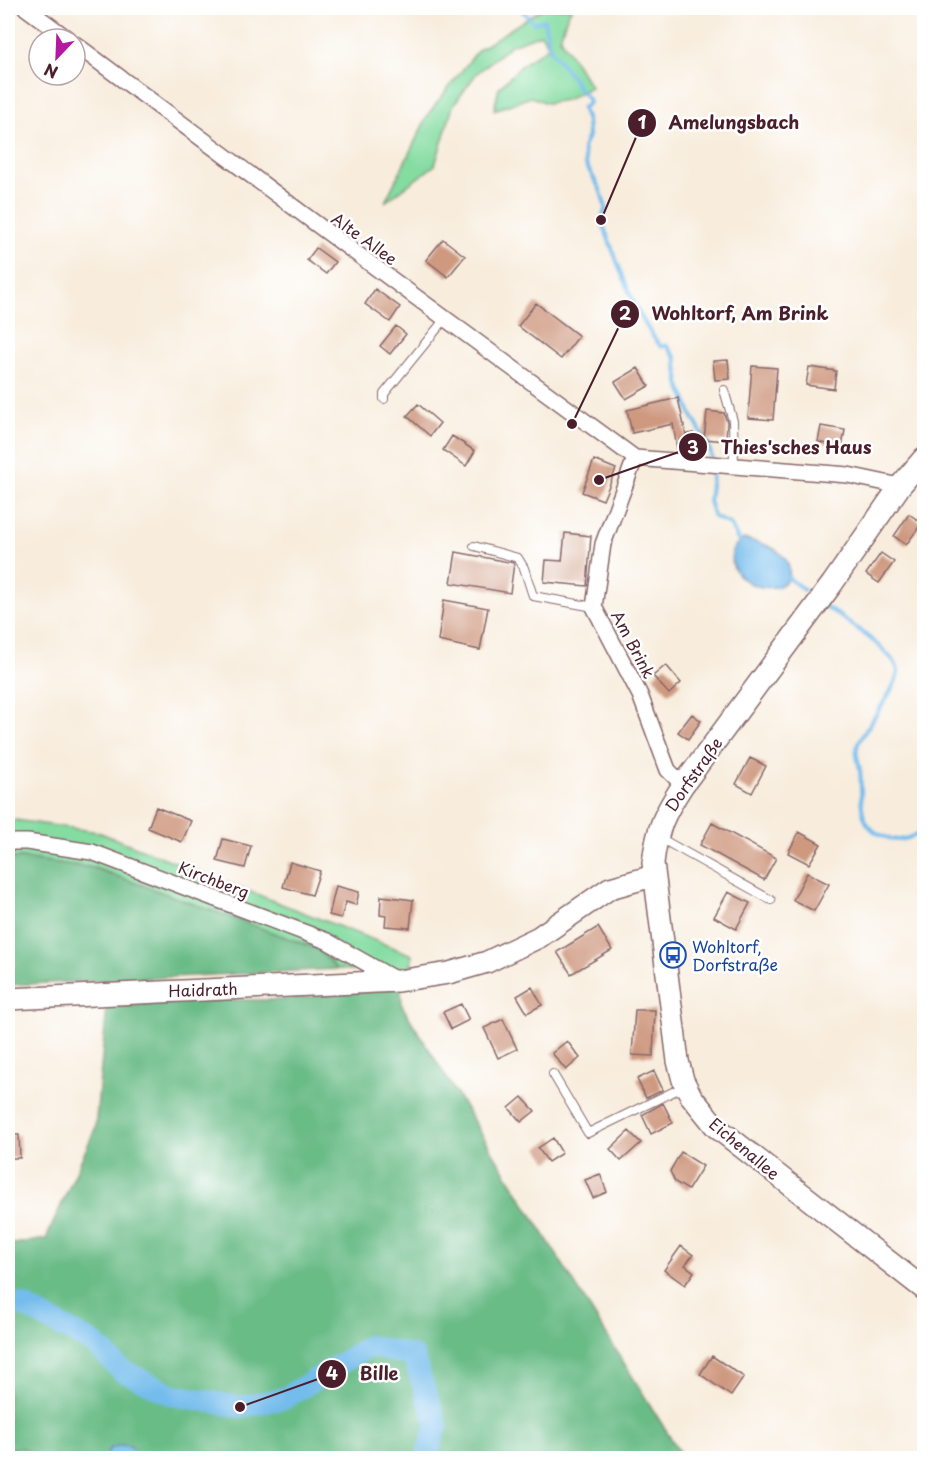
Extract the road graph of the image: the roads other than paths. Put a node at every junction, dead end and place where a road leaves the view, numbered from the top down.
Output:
1 (26, 8) edge
2 (52, 27) edge
3 (87, 53) edge
4 (445, 319) junction
5 (724, 390) dead end
6 (384, 399) dead end
7 (635, 458) junction
8 (924, 458) edge
9 (734, 465) junction
10 (900, 486) junction
11 (474, 546) dead end
12 (594, 607) junction
13 (683, 785) junction
14 (656, 836) junction
15 (8, 842) edge
16 (653, 876) junction
17 (771, 900) dead end
18 (398, 981) junction
19 (8, 999) edge
20 (553, 1074) dead end
21 (686, 1085) junction
22 (924, 1289) edge

1 - 2 street
3 - 4 street, Alte Allee
4 - 6 lane
4 - 7 street, Alte Allee
5 - 9 lane
7 - 9 street
7 - 12 street, Am Brink
8 - 10 street, Dorfstraße
9 - 10 street
10 - 13 street, Dorfstraße
11 - 12 lane
12 - 13 street, Am Brink
13 - 14 street, Dorfstraße
14 - 16 street, Dorfstraße
14 - 17 lane
15 - 18 street, Kirchberg
16 - 18 street
16 - 21 street, Eichenallee
18 - 19 street, Haidrath
20 - 21 lane
21 - 22 street, Eichenallee

